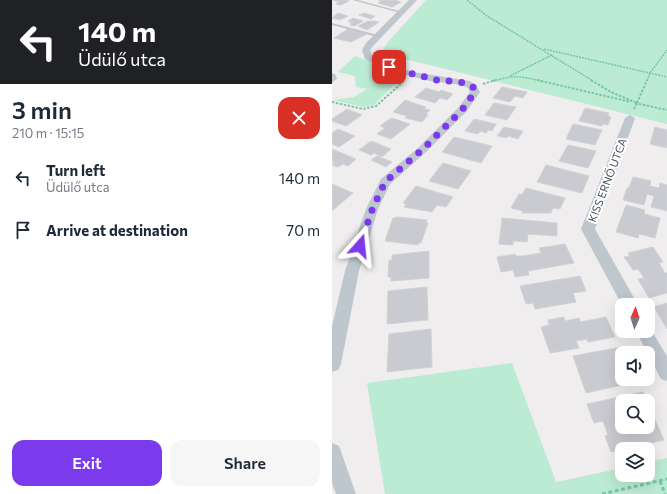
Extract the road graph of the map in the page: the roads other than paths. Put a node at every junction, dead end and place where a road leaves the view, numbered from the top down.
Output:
1 (354, 0) edge
2 (413, 0) edge
3 (401, 12) junction
4 (332, 24) edge
5 (377, 36) junction
6 (332, 76) edge
7 (332, 79) edge
8 (630, 118) road end
9 (626, 298) edge
10 (648, 338) edge
11 (332, 364) edge
12 (667, 373) edge
13 (332, 453) edge
14 (346, 494) edge

1 - 3 lane
2 - 3 street
3 - 5 street
4 - 5 lane
5 - 11 street
6 - 7 street
8 - 9 street, KISS ERNŐ UTCA
10 - 12 street
13 - 14 street

